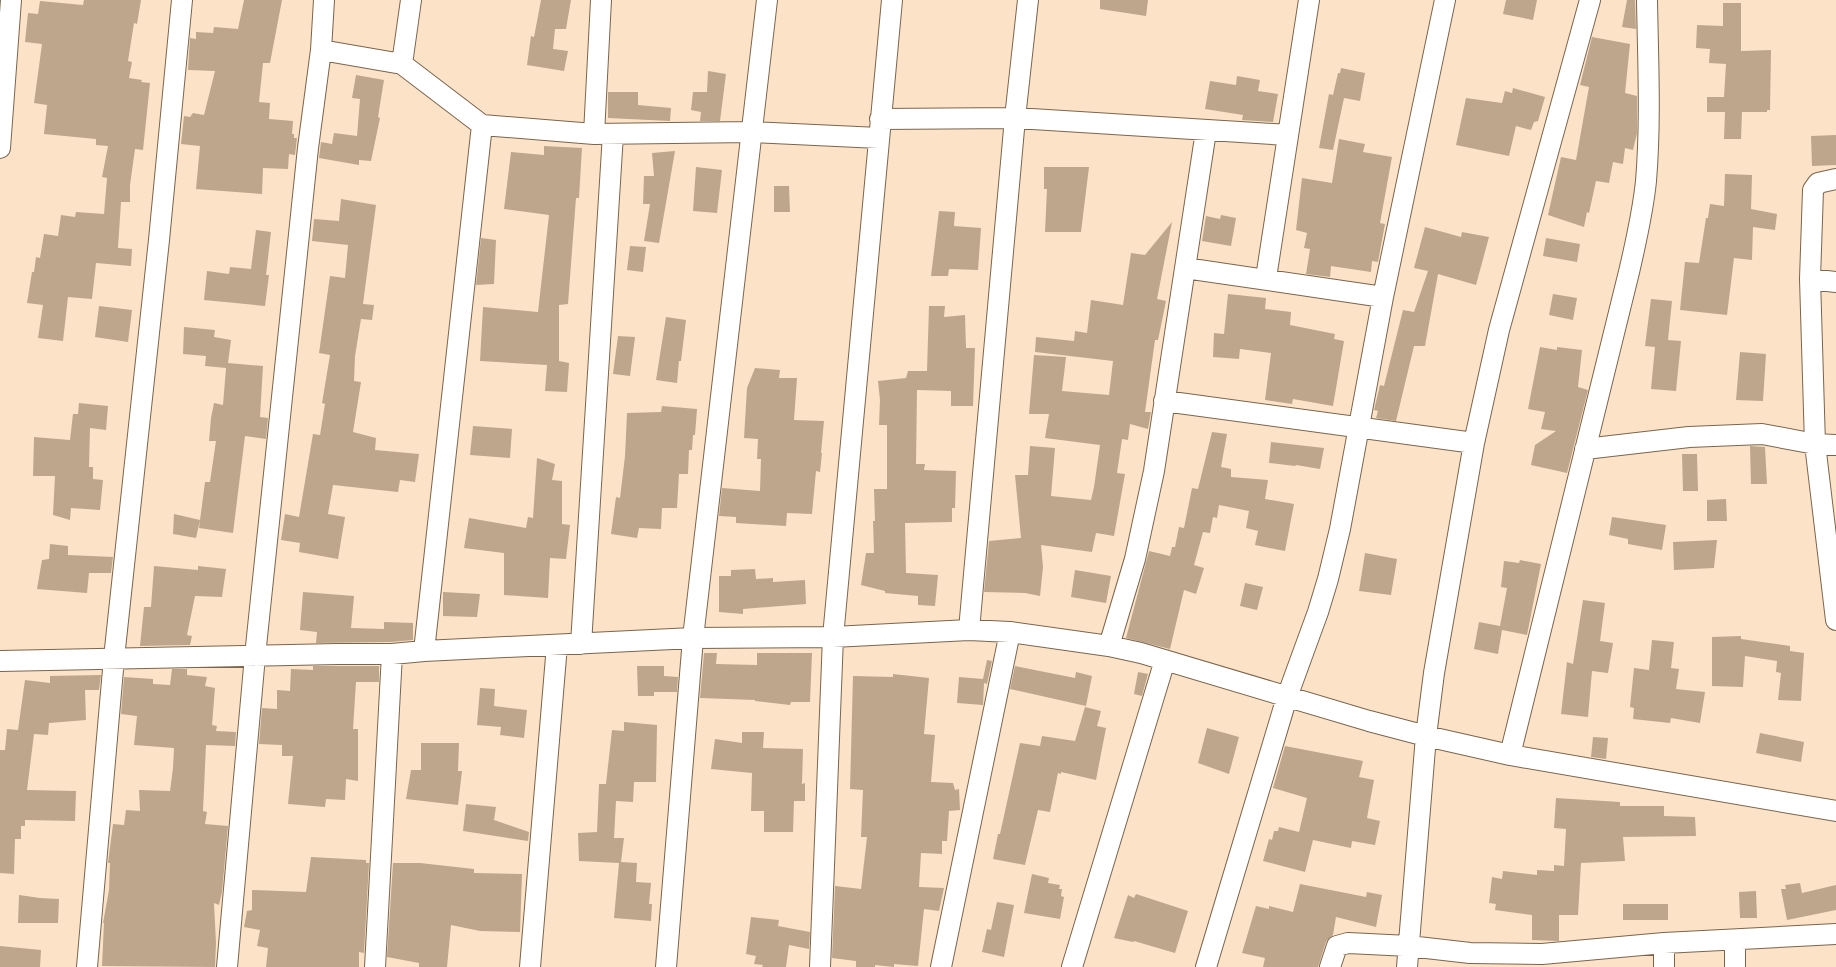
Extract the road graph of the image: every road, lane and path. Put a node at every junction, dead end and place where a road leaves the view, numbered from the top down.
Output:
1 (11, 0) edge
2 (182, 0) edge
3 (324, 0) edge
4 (411, 0) edge
5 (601, 0) edge
6 (767, 0) edge
7 (892, 0) edge
8 (1028, 0) edge
9 (1309, 0) edge
10 (1446, 0) edge
11 (1590, 0) edge
12 (1647, 0) edge
13 (321, 50) junction
14 (402, 64) junction
15 (1015, 118) junction
16 (482, 125) junction
17 (879, 128) junction
18 (1206, 131) junction
19 (751, 132) junction
20 (604, 134) junction
21 (1288, 135) junction
22 (0, 148) edge
23 (1836, 179) edge
24 (1185, 268) junction
25 (1266, 278) junction
26 (1810, 279) junction
27 (1836, 282) edge
28 (1383, 296) junction
29 (1164, 401) junction
30 (1358, 426) junction
31 (1474, 444) junction
32 (1815, 444) junction
33 (1836, 445) edge
34 (1585, 449) junction
35 (1836, 620) edge
36 (969, 630) junction
37 (1010, 632) junction
38 (832, 636) junction
39 (693, 638) junction
40 (581, 644) junction
41 (556, 645) junction
42 (1109, 646) junction
43 (424, 651) junction
44 (392, 654) junction
45 (255, 656) junction
46 (114, 658) junction
47 (1165, 660) junction
48 (0, 661) edge
49 (1287, 697) junction
50 (1426, 736) junction
51 (1510, 756) junction
52 (1836, 810) edge
53 (1836, 934) edge
54 (1735, 940) junction
55 (1664, 944) junction
56 (1409, 946) junction
57 (1505, 961) edge
58 (87, 967) edge
59 (227, 967) edge
60 (375, 967) edge
61 (530, 967) edge
62 (666, 967) edge
63 (820, 967) edge
64 (941, 967) edge
65 (1072, 967) edge
66 (1206, 967) edge
67 (1330, 967) edge
68 (1407, 967) edge
69 (1664, 967) edge
70 (1735, 967) edge

1 - 22 street
2 - 46 street
3 - 13 street
4 - 14 street
5 - 20 street
6 - 19 street
7 - 17 street
8 - 15 street
9 - 21 street
10 - 28 street
11 - 31 street
12 - 34 street
13 - 14 street
13 - 45 street
14 - 16 street
15 - 17 street
15 - 18 street
15 - 36 street
16 - 20 street
16 - 43 street
17 - 19 street
17 - 38 street
18 - 21 street
18 - 24 street
19 - 20 street
19 - 39 street
20 - 40 street
21 - 25 street
23 - 26 street
24 - 25 street
24 - 29 street
25 - 28 street
26 - 27 street
26 - 32 street
28 - 30 street
29 - 30 street
29 - 42 street
30 - 31 street
30 - 49 street
31 - 50 street
32 - 33 street
32 - 34 street
32 - 35 street
34 - 51 street
36 - 37 street
36 - 38 street
37 - 42 street
37 - 64 street
38 - 39 street
38 - 63 street
39 - 40 street
39 - 62 street
40 - 41 street
41 - 43 street
41 - 61 street
42 - 47 street
43 - 44 street
44 - 45 street
44 - 60 street
45 - 46 street
45 - 59 street
46 - 48 street
46 - 58 street
47 - 49 street
47 - 65 street
49 - 50 street
49 - 66 street
50 - 51 street
50 - 56 street
51 - 52 street
53 - 54 street
54 - 55 street
54 - 70 street
55 - 57 street
55 - 69 street
56 - 57 street
56 - 67 street
56 - 68 street

